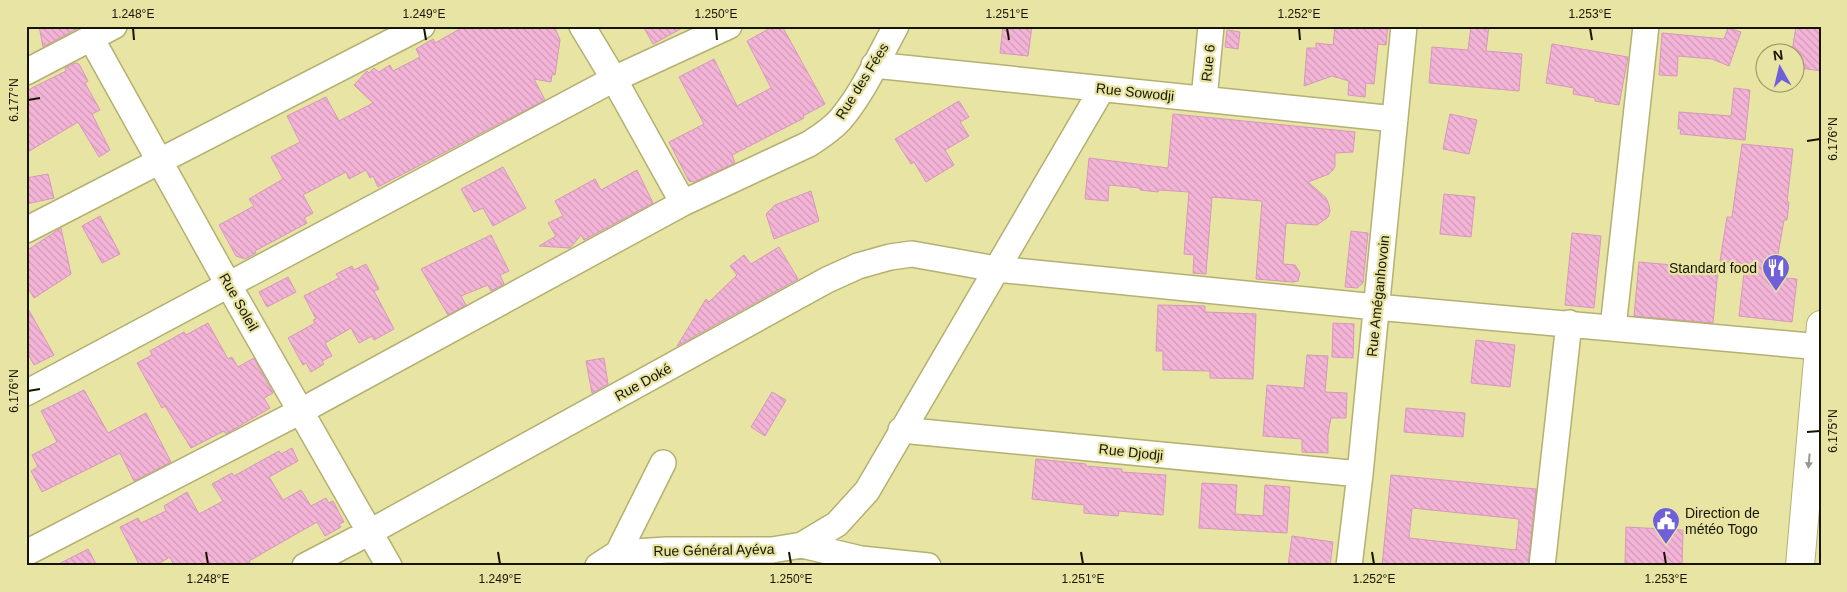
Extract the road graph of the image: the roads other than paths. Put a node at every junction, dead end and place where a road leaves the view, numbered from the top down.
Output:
1 (114, 26) edge
2 (422, 26) edge
3 (582, 26) edge
4 (730, 26) edge
5 (896, 26) edge
6 (1211, 26) edge
7 (1404, 26) edge
8 (1646, 26) edge
9 (91, 38) junction
10 (874, 65) junction
11 (26, 72) edge
12 (614, 79) junction
13 (1102, 89) junction
14 (1204, 100) junction
15 (1395, 119) junction
16 (161, 161) junction
17 (683, 203) junction
18 (26, 230) edge
19 (996, 269) junction
20 (229, 286) junction
21 (1376, 307) junction
22 (1569, 323) junction
23 (1613, 328) junction
24 (1820, 340) edge
25 (26, 393) edge
26 (302, 411) junction
27 (901, 430) junction
28 (663, 463) dead end
29 (1360, 474) junction
30 (370, 532) junction
31 (802, 545) junction
32 (26, 553) edge
33 (608, 559) edge
34 (305, 566) edge
35 (388, 566) edge
36 (928, 566) edge
37 (1349, 566) edge
38 (1542, 566) edge
39 (1800, 566) edge

1 - 9 street
2 - 16 street
3 - 12 street
4 - 12 street
5 - 10 street, Rue des Fées
6 - 14 street, Rue 6
7 - 15 street, Rue Améganhovoin
8 - 23 street
9 - 11 street
9 - 16 street, Rue Soleil
10 - 13 street, Rue Sowodji
10 - 17 street, Rue des Fées
12 - 17 street
12 - 20 street
13 - 14 street, Rue Sowodji
13 - 19 street
14 - 15 street, Rue Sowodji
15 - 21 street, Rue Améganhovoin
16 - 18 street
16 - 20 street, Rue Soleil
17 - 26 street, Rue des Fées
19 - 21 street, Rue Doké
19 - 27 street
19 - 30 street, Rue Doké
20 - 25 street
20 - 26 street, Rue Soleil
21 - 22 street, Rue Doké
21 - 29 street, Rue Améganhovoin
22 - 23 street, Rue Doké
22 - 38 street
23 - 24 street, Rue Doké
24 -> 39 main road
26 - 30 street, Rue Soleil
26 - 32 street, Rue des Fées
27 - 29 street, Rue Djodji
27 - 31 street
28 - 33 street
29 - 37 street, Rue Améganhovoin
30 - 34 street, Rue Doké
30 - 35 street, Rue Soleil
31 - 33 street, Rue Général Ayéva
31 - 36 street, Rue Général Ayéva

